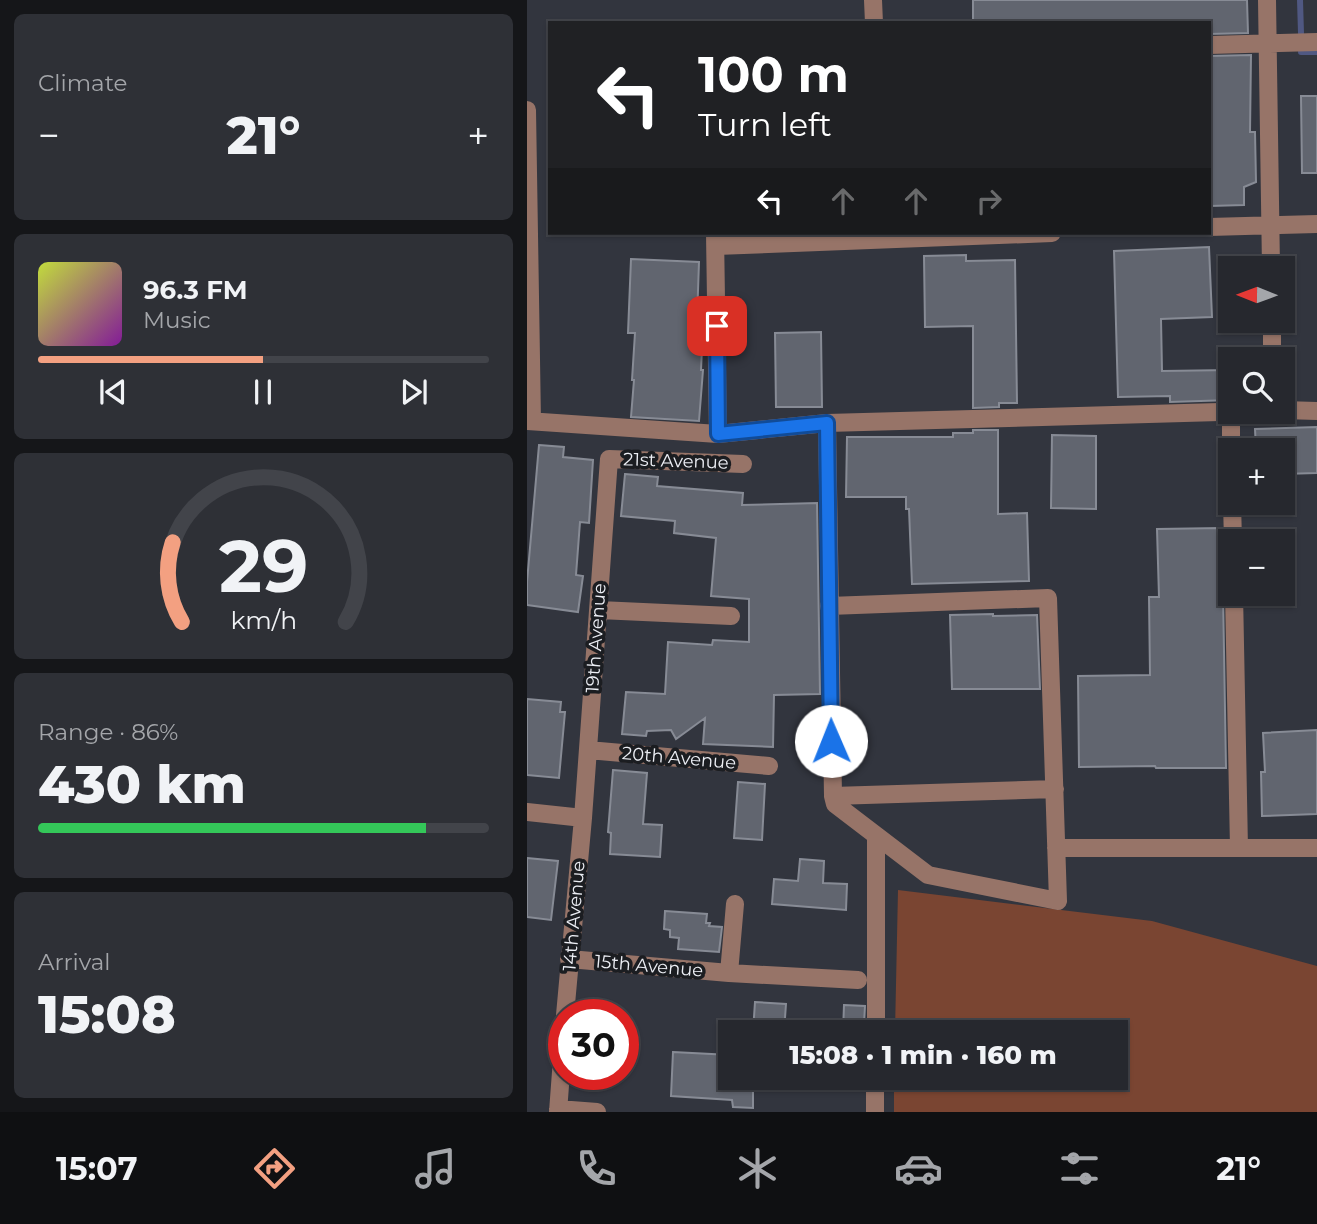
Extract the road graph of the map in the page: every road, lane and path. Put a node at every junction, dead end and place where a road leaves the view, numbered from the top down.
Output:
1 (873, 0) edge
2 (1267, 0) edge
3 (874, 21) edge
4 (1317, 42) edge
5 (1267, 43) junction
6 (1211, 45) edge
7 (527, 110) edge
8 (1317, 223) edge
9 (1271, 225) junction
10 (1211, 227) edge
11 (940, 235) edge
12 (716, 239) edge
13 (1271, 256) edge
14 (1295, 410) edge
15 (1317, 411) edge
16 (1218, 413) edge
17 (530, 421) edge
18 (827, 423) junction
19 (718, 434) junction
20 (609, 458) joint
21 (743, 464) dead end
22 (829, 606) junction
23 (1234, 606) edge
24 (599, 610) junction
25 (731, 616) dead end
26 (588, 750) junction
27 (769, 766) dead end
28 (1055, 789) junction
29 (833, 796) junction
30 (527, 812) edge
31 (583, 818) junction
32 (876, 836) junction
33 (1056, 848) junction
34 (1239, 848) junction
35 (1317, 848) edge
36 (735, 904) dead end
37 (569, 960) junction
38 (729, 973) junction
39 (858, 980) dead end
40 (566, 999) edge
41 (876, 1020) edge
42 (560, 1090) edge
43 (875, 1090) edge
44 (558, 1111) edge
45 (597, 1112) edge
46 (875, 1112) edge

1 - 3 street
2 - 5 street
4 - 5 street
5 - 6 street
5 - 9 street
7 - 17 street
8 - 9 street
9 - 10 street
9 - 13 street
11 - 12 street
12 - 19 street
14 - 15 street
16 - 18 street
17 - 19 street
18 - 19 street
18 - 22 street
20 - 21 street, 21st Avenue
20 - 24 street, 19th Avenue
22 - 28 street
22 - 29 street
23 - 34 street
24 - 25 street
24 - 26 street, 19th Avenue
26 - 27 street, 20th Avenue
26 - 31 street, 19th Avenue
28 - 29 street
28 - 33 street
29 - 32 street
30 - 31 street
31 - 37 street, 14th Avenue
32 - 33 street
32 - 41 street
33 - 34 street
34 - 35 street
36 - 38 street, 15th Avenue
37 - 38 street, 15th Avenue
37 - 40 street, 14th Avenue
38 - 39 street, 15th Avenue
42 - 44 street
43 - 46 street
44 - 45 street

